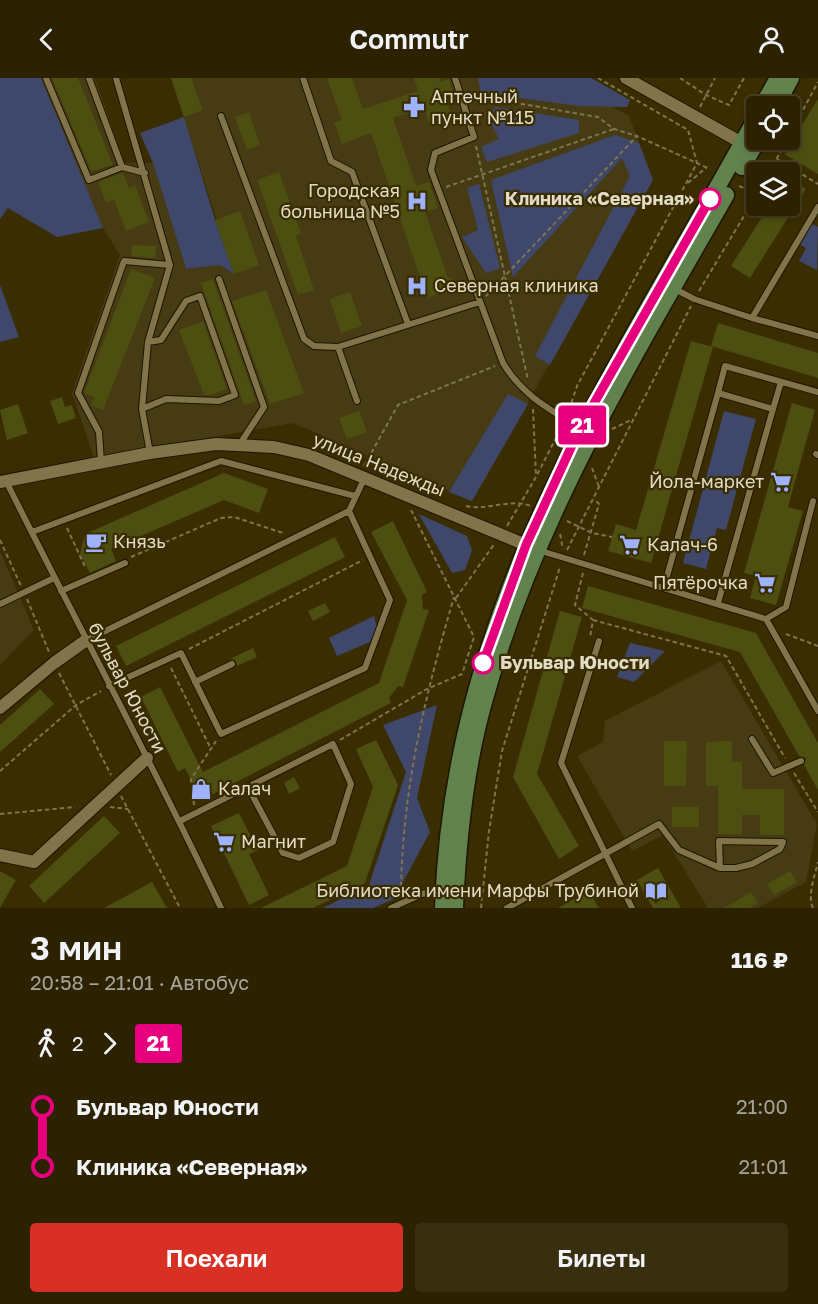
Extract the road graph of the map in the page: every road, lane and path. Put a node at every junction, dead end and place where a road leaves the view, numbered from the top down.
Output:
1 (46, 78) edge
2 (89, 78) edge
3 (116, 78) edge
4 (303, 78) edge
5 (455, 78) edge
6 (598, 78) edge
7 (626, 78) edge
8 (680, 78) edge
9 (715, 78) edge
10 (744, 78) edge
11 (778, 78) edge
12 (791, 78) edge
13 (818, 82) edge
14 (460, 94) junction
15 (706, 95) junction
16 (768, 96) edge
17 (781, 96) edge
18 (698, 109) dead end
19 (221, 116) dead end
20 (800, 116) edge
21 (614, 129) junction
22 (637, 136) junction
23 (474, 137) junction
24 (746, 142) edge
25 (747, 150) edge
26 (783, 150) edge
27 (777, 159) junction
28 (775, 162) edge
29 (697, 163) junction
30 (122, 167) junction
31 (707, 167) junction
32 (712, 170) dead end
33 (145, 173) junction
34 (484, 175) junction
35 (818, 184) edge
36 (686, 185) junction
37 (739, 186) dead end
38 (746, 189) edge
39 (438, 190) junction
40 (818, 207) edge
41 (746, 211) edge
42 (170, 265) junction
43 (507, 278) junction
44 (219, 279) dead end
45 (668, 285) junction
46 (698, 292) dead end
47 (480, 302) junction
48 (692, 303) dead end
49 (752, 318) junction
50 (408, 324) junction
51 (818, 336) edge
52 (148, 342) junction
53 (338, 347) junction
54 (503, 363) junction
55 (781, 382) junction
56 (818, 392) edge
57 (718, 393) junction
58 (532, 398) junction
59 (357, 401) dead end
60 (142, 409) junction
61 (773, 409) junction
62 (568, 413) dead end
63 (631, 420) junction
64 (562, 426) dead end
65 (580, 428) junction
66 (610, 430) dead end
67 (240, 444) junction
68 (150, 453) junction
69 (596, 460) dead end
70 (101, 462) junction
71 (362, 476) junction
72 (536, 477) junction
73 (3, 482) edge
74 (600, 489) junction
75 (355, 496) junction
76 (594, 499) junction
77 (813, 501) dead end
78 (522, 502) junction
79 (409, 506) dead end
80 (534, 507) dead end
81 (349, 511) junction
82 (563, 519) dead end
83 (63, 520) junction
84 (507, 526) dead end
85 (578, 527) junction
86 (558, 528) dead end
87 (32, 532) junction
88 (592, 533) junction
89 (297, 537) junction
90 (612, 537) dead end
91 (498, 539) dead end
92 (0, 540) edge
93 (531, 547) junction
94 (370, 557) junction
95 (125, 563) joint
96 (561, 564) dead end
97 (584, 569) junction
98 (54, 578) junction
99 (90, 578) junction
100 (664, 587) junction
101 (61, 591) junction
102 (24, 592) junction
103 (455, 597) junction
104 (718, 603) junction
105 (0, 604) edge
106 (766, 619) junction
107 (593, 620) junction
108 (772, 629) junction
109 (86, 641) junction
110 (598, 641) joint
111 (818, 646) edge
112 (181, 653) junction
113 (167, 660) junction
114 (54, 663) junction
115 (232, 664) dead end
116 (195, 682) junction
117 (109, 686) junction
118 (427, 689) junction
119 (76, 705) junction
120 (0, 708) edge
121 (818, 711) edge
122 (221, 734) junction
123 (752, 739) dead end
124 (333, 744) junction
125 (211, 749) junction
126 (147, 758) junction
127 (801, 761) dead end
128 (790, 766) junction
129 (0, 771) edge
130 (116, 786) junction
131 (248, 787) junction
132 (96, 805) junction
133 (128, 809) junction
134 (818, 812) edge
135 (195, 813) junction
136 (0, 814) edge
137 (180, 821) junction
138 (0, 855) edge
139 (606, 855) junction
140 (818, 862) edge
141 (720, 868) junction
142 (449, 889) junction
143 (401, 894) dead end
144 (180, 908) edge
145 (221, 908) edge
146 (391, 908) edge
147 (442, 908) edge
148 (454, 908) edge
149 (481, 908) edge
150 (507, 908) edge
151 (632, 908) edge
152 (813, 908) edge

1 - 30 lane
2 - 30 lane
3 - 33 lane
4 - 50 lane
5 - 14 lane
6 - 29 path
7 - 24 street
8 - 15 path
9 - 15 path
10 - 15 path
11 - 16 main road
12 - 17 main road
13 - 20 path
14 - 21 path
14 - 23 lane
15 - 18 path
19 - 53 lane
21 - 22 path
21 - 34 path
22 - 29 path
22 - 43 path
23 - 34 path
23 - 39 lane
25 - 45 main road
26 - 27 path
27 - 28 path
27 - 35 path
29 - 31 path
29 - 36 path
30 - 33 lane
31 - 32 path
31 - 36 path
33 - 42 lane
34 - 39 path
34 - 43 path
36 - 62 path
37 - 38 path
39 - 47 lane
40 - 49 lane
41 - 46 path
42 - 52 lane
42 - 70 lane
43 - 47 path
43 - 58 path
44 - 67 lane
45 - 49 lane
45 - 65 main road
45 - 93 main road
47 - 50 lane
47 - 54 lane
48 - 63 path
49 - 51 lane
50 - 53 lane
52 - 60 lane
52 - 60 lane
53 - 59 lane
54 - 58 lane
54 - 71 path
55 - 56 lane
55 - 57 lane
55 - 61 lane
57 - 61 lane
57 - 100 lane
58 - 65 lane
58 - 72 path
60 - 68 lane
61 - 104 lane
63 - 66 path
63 - 74 path
64 - 72 path
65 - 93 main road
67 - 68 street, улица Надежды
67 - 71 street, улица Надежды
68 - 70 street, улица Надежды
69 - 74 path
70 - 73 street, улица Надежды
71 - 75 lane
71 - 93 street, улица Надежды
72 - 78 path
73 - 87 lane, бульвар Юности
74 - 76 path
75 - 81 lane
75 - 83 lane
76 - 85 path
76 - 88 path
77 - 106 lane
78 - 80 path
78 - 84 path
79 - 103 path
81 - 89 lane
81 - 94 lane
82 - 85 path
83 - 87 lane
83 - 99 path
85 - 86 path
85 - 88 path
87 - 98 lane, бульвар Юности
88 - 90 path
88 - 97 path
89 - 95 path
89 - 109 lane
91 - 103 path
92 - 102 path
93 - 97 lane
93 - 142 main road
94 - 112 path
94 - 122 lane
95 - 99 lane
96 - 149 path
97 - 100 lane
97 - 107 path
98 - 101 lane, бульвар Юности
98 - 102 lane
99 - 101 lane
100 - 104 lane
101 - 109 lane, бульвар Юности
102 - 105 lane
102 - 114 path
103 - 118 path
103 - 118 path
104 - 106 lane
106 - 108 lane
107 - 110 path
107 - 128 path
108 - 111 path
108 - 121 lane
109 - 114 street
109 - 117 lane, бульвар Юности
110 - 139 lane
112 - 113 lane
112 - 116 lane
113 - 117 lane
113 - 125 path
114 - 119 path
114 - 120 street
115 - 116 lane
116 - 122 lane
117 - 119 path
117 - 126 lane, бульвар Юности
118 - 124 path
118 - 143 path
119 - 129 path
119 - 130 path
122 - 125 path
123 - 128 lane
124 - 131 lane
124 - 131 lane
125 - 135 path
126 - 130 street
126 - 137 lane, бульвар Юности
127 - 128 lane
128 - 134 path
130 - 132 street
130 - 133 path
131 - 135 lane
132 - 133 path
132 - 136 path
132 - 138 street
133 - 144 path
135 - 137 lane
137 - 145 lane, бульвар Юности
139 - 141 lane
139 - 150 lane
139 - 151 lane
140 - 152 path
141 - 141 lane
142 - 146 lane
142 - 147 main road
142 - 148 main road

